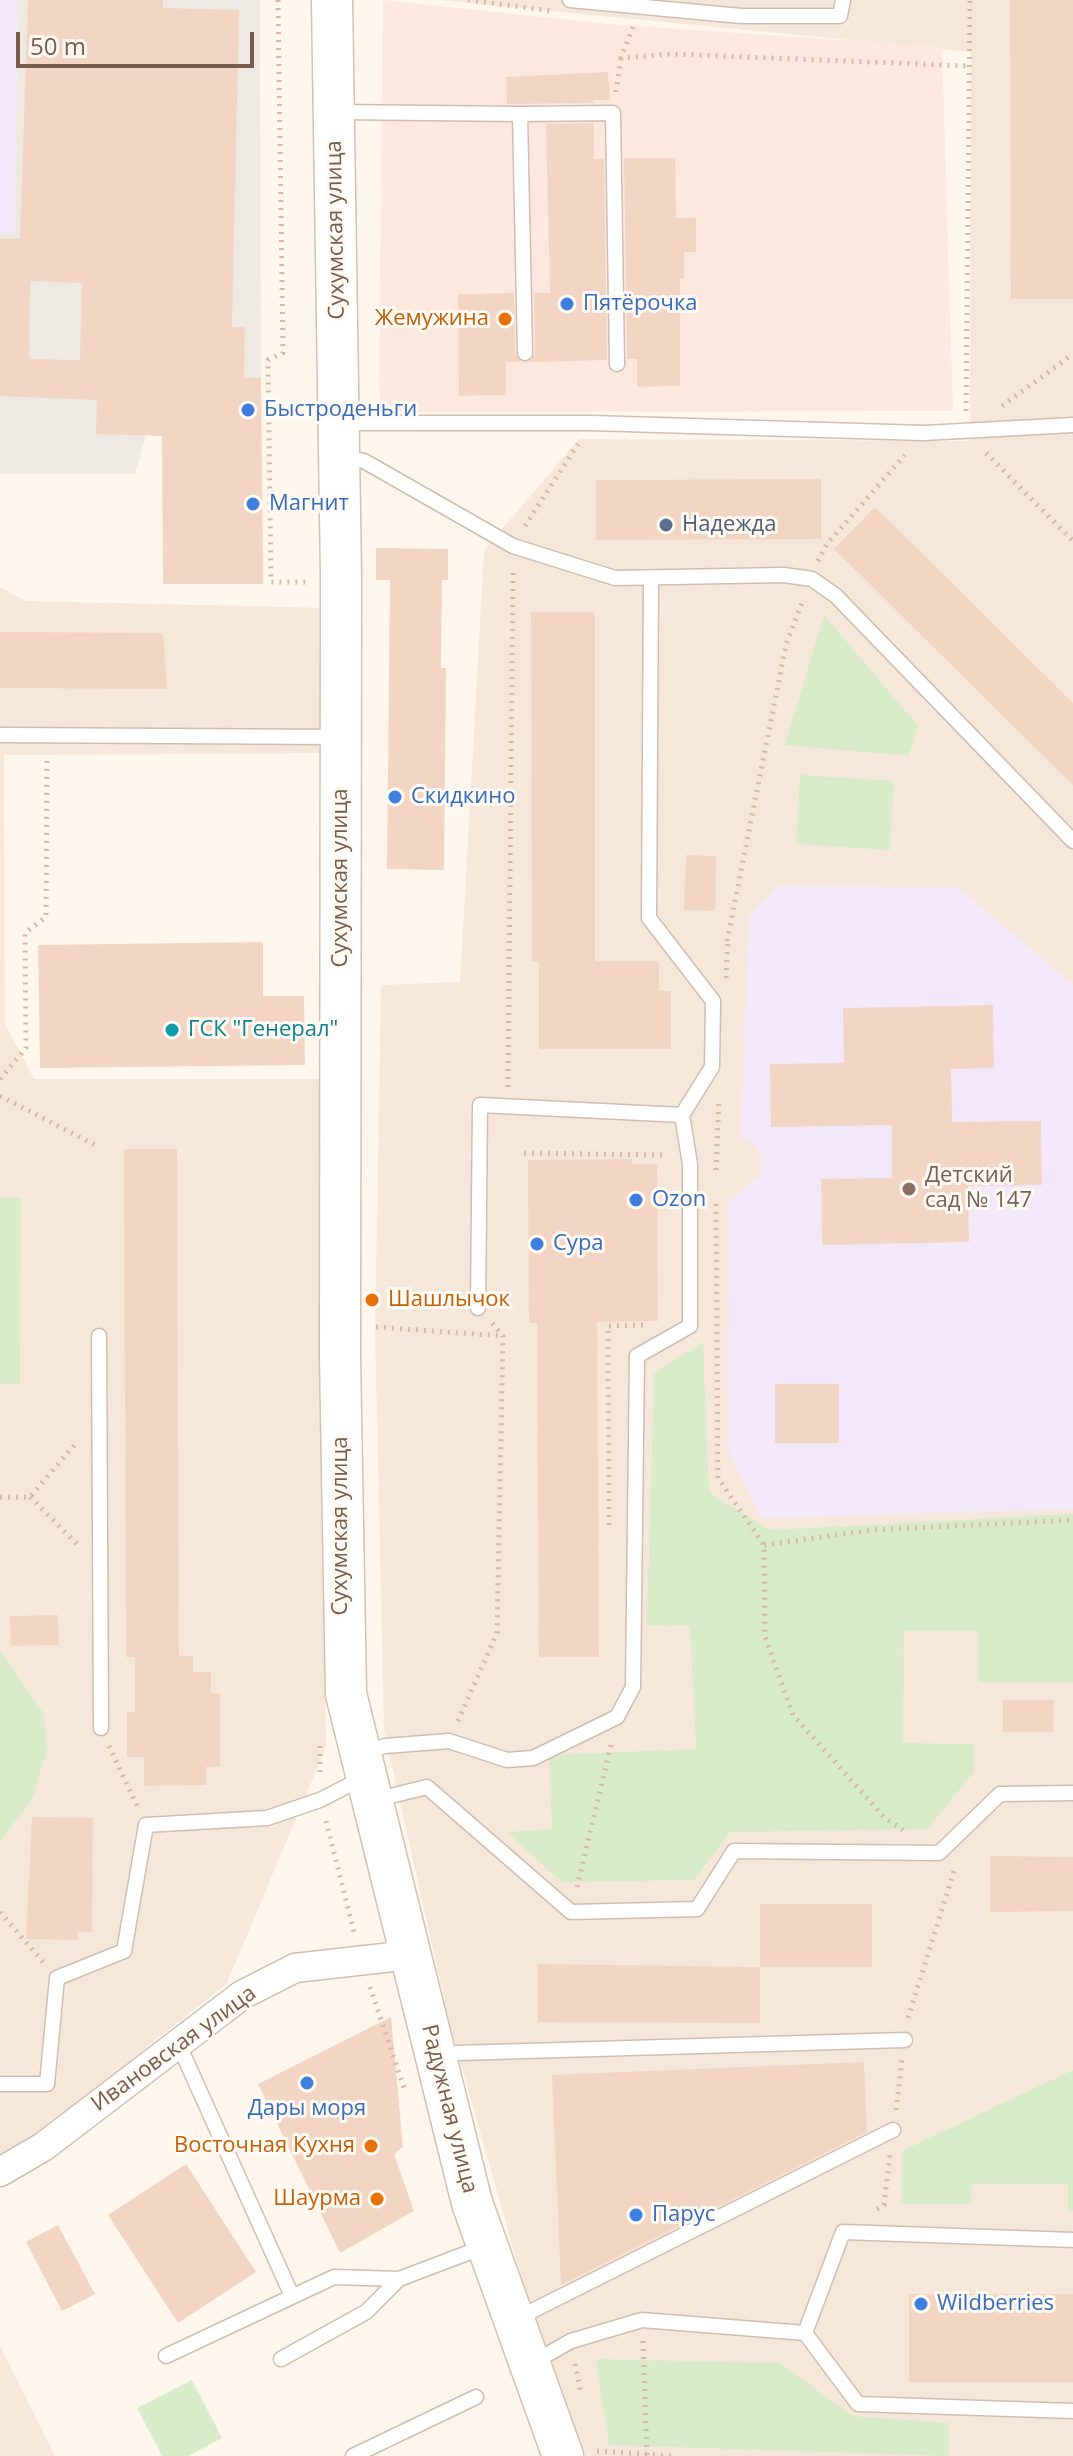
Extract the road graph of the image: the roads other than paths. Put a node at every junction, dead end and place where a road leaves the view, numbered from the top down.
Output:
1 (332, 0) edge
2 (570, 0) edge
3 (843, 0) edge
4 (334, 112) junction
5 (520, 114) junction
6 (525, 353) dead end
7 (617, 364) dead end
8 (1073, 425) edge
9 (339, 440) junction
10 (651, 579) junction
11 (0, 735) edge
12 (342, 737) junction
13 (1073, 841) edge
14 (682, 1115) junction
15 (478, 1308) road end
16 (99, 1336) dead end
17 (101, 1728) road end
18 (365, 1777) junction
19 (1073, 1793) edge
20 (410, 1955) junction
21 (905, 2040) road end
22 (178, 2043) junction
23 (457, 2053) dead end
24 (0, 2084) edge
25 (893, 2130) road end
26 (0, 2172) edge
27 (1073, 2240) edge
28 (486, 2246) junction
29 (399, 2279) junction
30 (292, 2296) junction
31 (514, 2320) junction
32 (805, 2333) junction
33 (166, 2356) dead end
34 (281, 2359) dead end
35 (531, 2364) junction
36 (476, 2397) dead end
37 (1073, 2411) edge
38 (578, 2453) edge
39 (353, 2456) edge

1 - 4 main road, Сухумская улица
2 - 3 lane
4 - 5 lane
4 - 9 main road, Сухумская улица
5 - 6 lane
5 - 7 lane
8 - 9 lane
9 - 10 lane
9 - 12 main road, Сухумская улица
10 - 13 lane
10 - 14 lane
11 - 12 lane
12 - 18 main road, Сухумская улица
14 - 15 lane
14 - 18 lane
16 - 17 lane
18 - 19 lane
18 - 20 main road, Радужная улица
18 - 24 lane
20 - 22 street, Ивановская улица
20 - 28 main road, Радужная улица
21 - 23 lane
22 - 26 street, Ивановская улица
22 - 30 lane
25 - 31 lane
27 - 32 lane
28 - 29 lane
28 - 31 main road, Радужная улица
29 - 30 lane
29 - 34 lane
30 - 33 lane
31 - 35 main road, Радужная улица
32 - 35 lane
32 - 37 lane
35 - 38 main road, Радужная улица
36 - 39 lane

